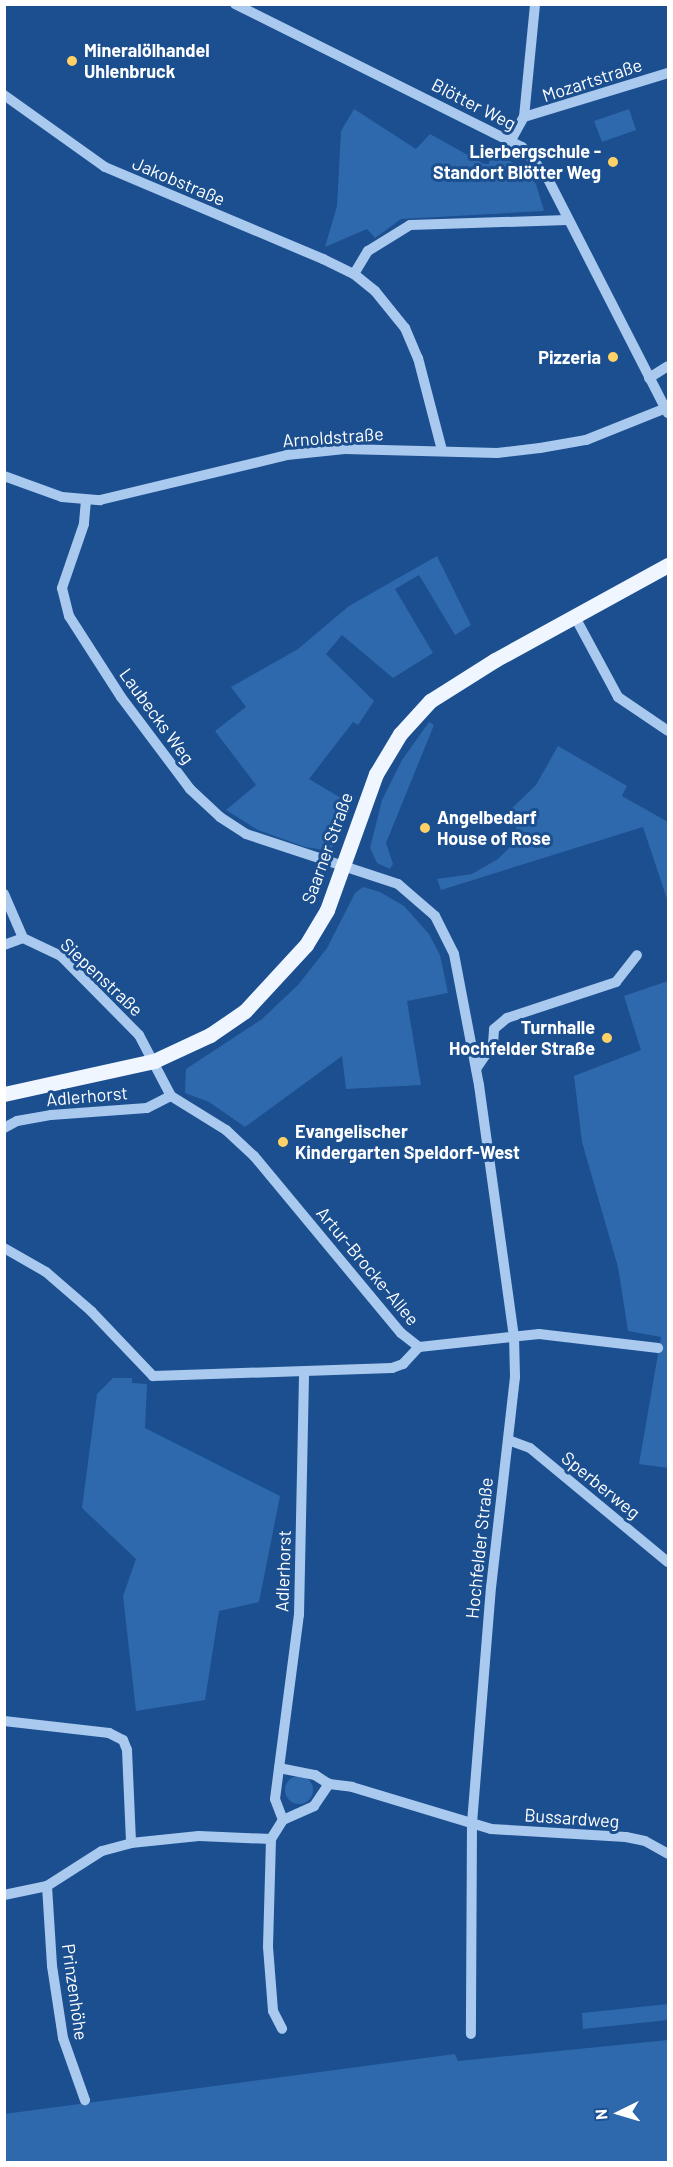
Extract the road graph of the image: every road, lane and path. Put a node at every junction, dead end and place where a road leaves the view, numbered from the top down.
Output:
1 (235, 4) edge
2 (535, 4) edge
3 (669, 73) edge
4 (4, 95) edge
5 (524, 117) junction
6 (511, 140) junction
7 (567, 220) junction
8 (354, 274) junction
9 (669, 366) edge
10 (649, 378) junction
11 (667, 410) edge
12 (442, 450) junction
13 (4, 476) edge
14 (86, 500) junction
15 (667, 564) edge
16 (575, 617) junction
17 (669, 731) edge
18 (345, 866) junction
19 (4, 894) edge
20 (23, 938) junction
21 (4, 945) edge
22 (637, 955) dead end
23 (154, 1061) junction
24 (477, 1069) junction
25 (4, 1094) edge
26 (171, 1096) junction
27 (4, 1128) edge
28 (4, 1248) edge
29 (514, 1336) junction
30 (419, 1347) junction
31 (658, 1348) dead end
32 (304, 1373) junction
33 (508, 1440) junction
34 (669, 1562) edge
35 (4, 1721) edge
36 (279, 1768) junction
37 (329, 1784) junction
38 (283, 1820) junction
39 (472, 1822) junction
40 (271, 1839) junction
41 (131, 1843) junction
42 (669, 1854) edge
43 (47, 1886) junction
44 (4, 1895) edge
45 (282, 2029) dead end
46 (471, 2034) dead end
47 (85, 2100) dead end

1 - 6 street, Blötter Weg
2 - 5 street
3 - 5 street, Mozartstraße
4 - 8 street, Jakobstraße
5 - 6 street
6 - 7 street, Blötter Weg
7 - 8 street
7 - 10 street, Blötter Weg
8 - 12 street, Jakobstraße
9 - 10 street
10 - 11 street, Blötter Weg
11 - 12 street, Arnoldstraße
12 - 14 street, Arnoldstraße
13 - 14 street, Arnoldstraße
14 - 18 street, Laubecks Weg
15 - 16 main road, Saarner Straße
16 - 17 street
16 - 18 main road, Saarner Straße
18 - 23 main road, Saarner Straße
18 - 24 street, Hochfelder Straße
19 - 20 street
20 - 21 street
20 - 23 street, Siepenstraße
22 - 24 street
23 - 25 main road, Saarner Straße
23 - 26 street
24 - 29 street, Hochfelder Straße
26 - 27 street, Adlerhorst
26 - 30 street, Artur-Brocke-Allee
28 - 32 street
29 - 30 street, Artur-Brocke-Allee
29 - 31 street, Artur-Brocke-Allee
29 - 33 street, Hochfelder Straße
30 - 32 street
32 - 36 street, Adlerhorst
33 - 34 street, Sperberweg
33 - 39 street, Hochfelder Straße
35 - 41 street
36 - 37 street
36 - 38 street
37 - 38 street
37 - 39 street
38 - 40 street
39 - 42 street, Bussardweg
39 - 46 street, Hochfelder Straße
40 - 41 street
40 - 45 street
41 - 43 street
43 - 44 street
43 - 47 street, Prinzenhöhe

